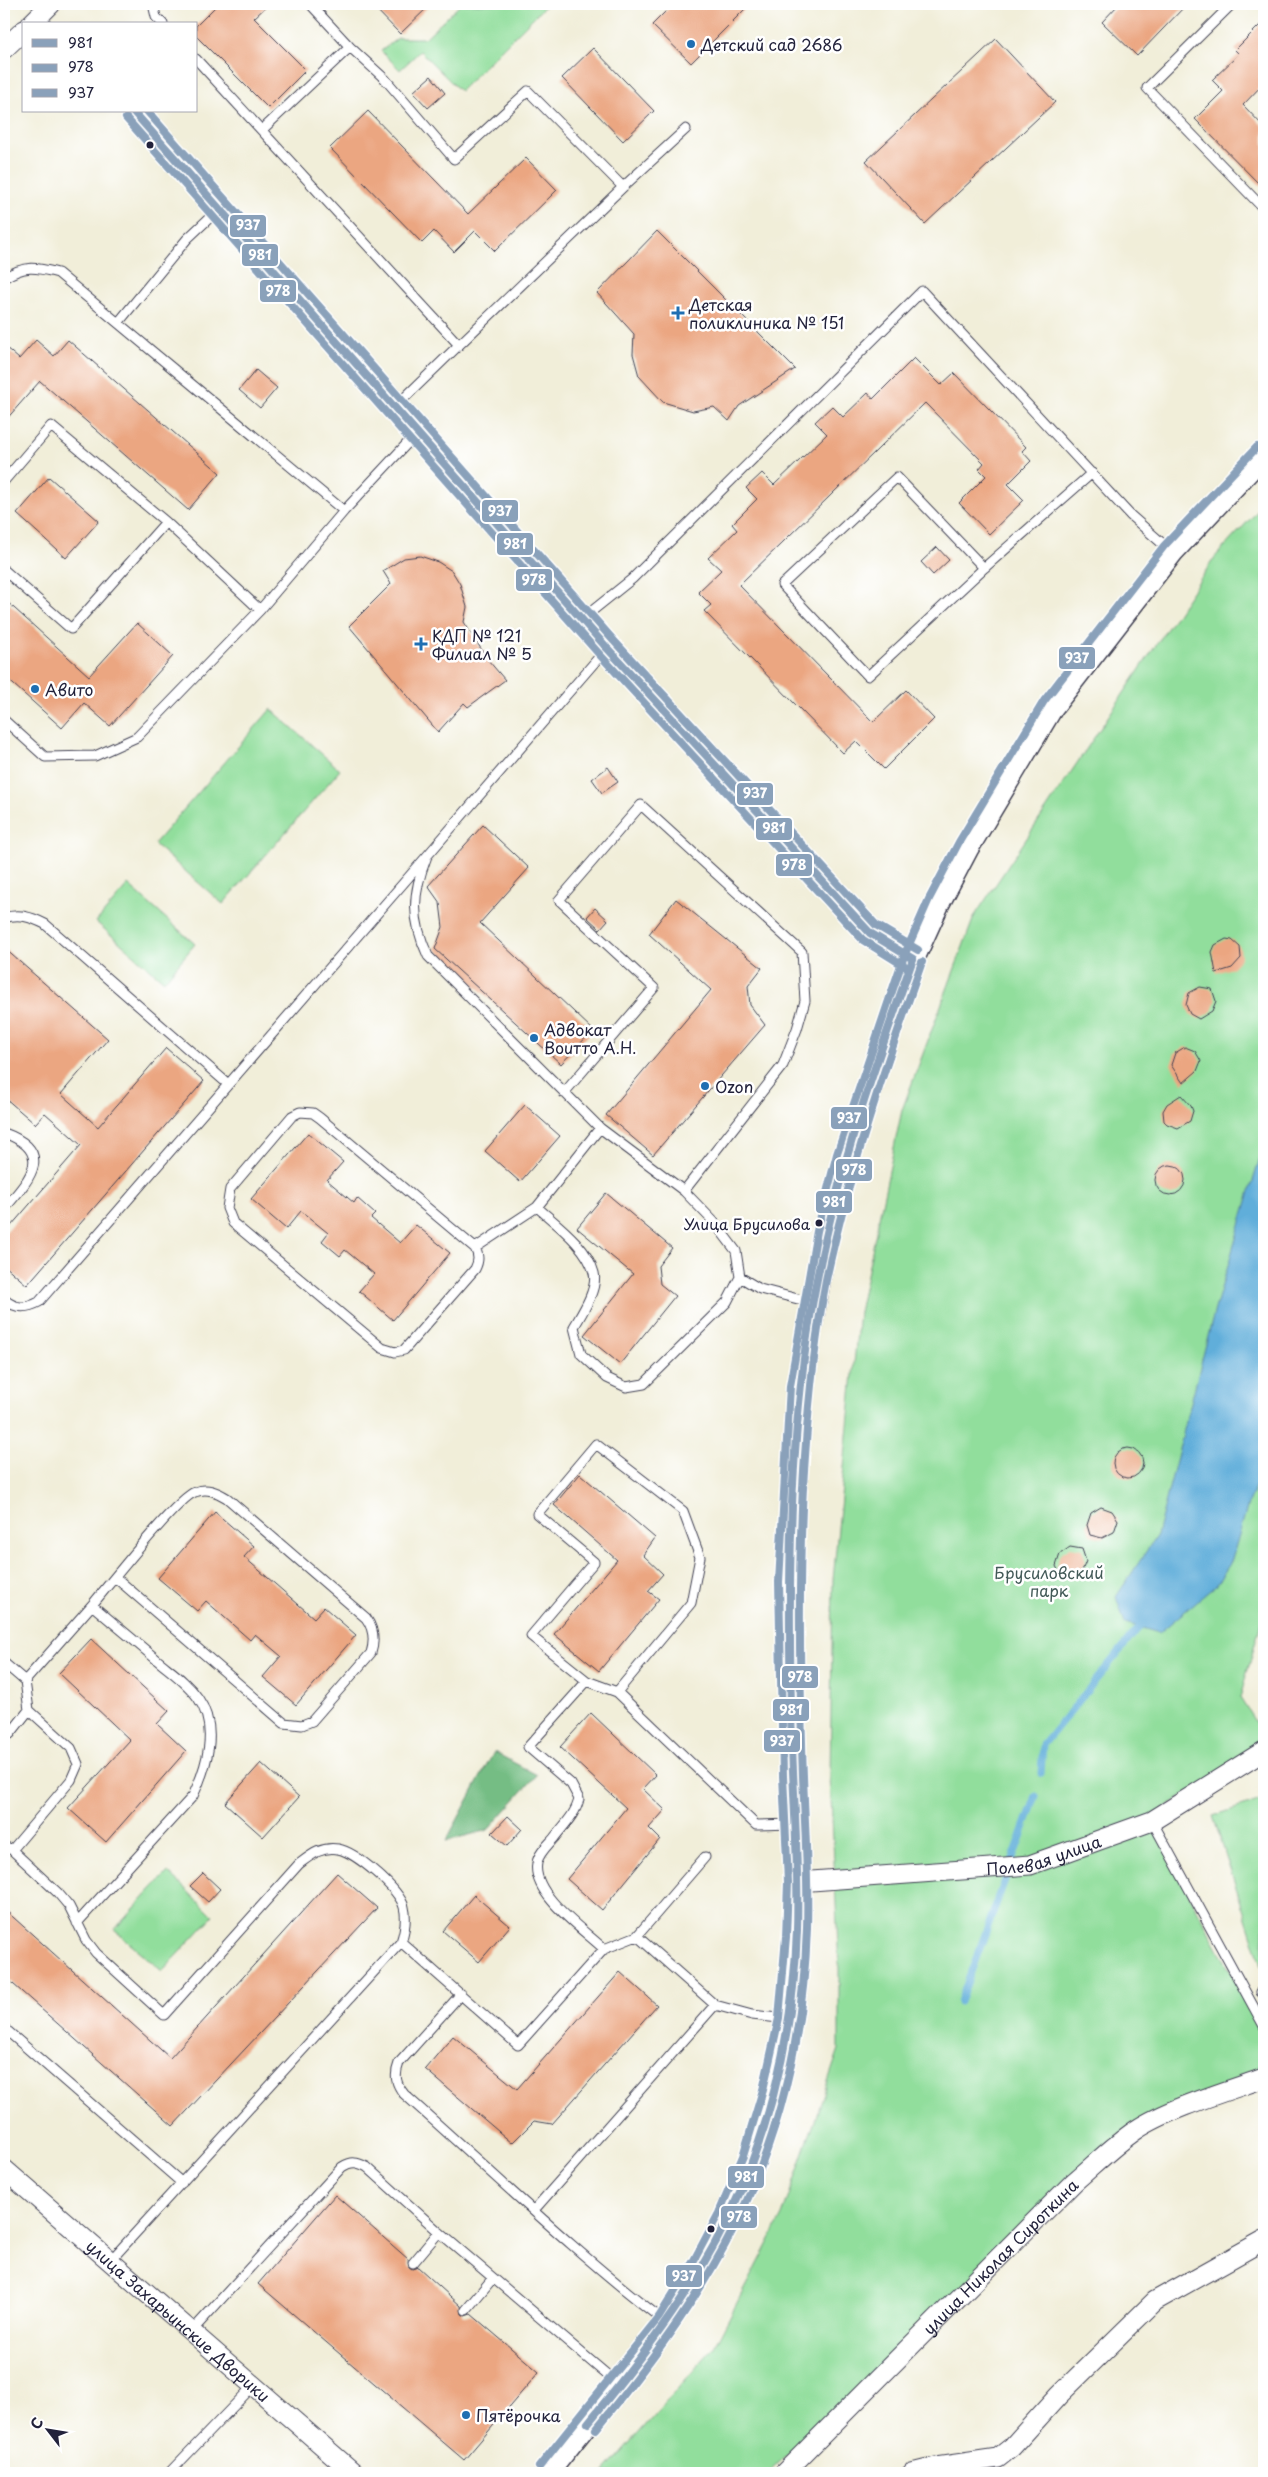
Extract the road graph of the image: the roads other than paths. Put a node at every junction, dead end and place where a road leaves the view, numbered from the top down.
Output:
1 (152, 4) edge
2 (315, 4) edge
3 (1232, 4) edge
4 (160, 22) edge
5 (22, 32) edge
6 (350, 47) junction
7 (4, 49) edge
8 (198, 61) edge
9 (134, 112) edge
10 (263, 129) junction
11 (686, 129) dead end
12 (623, 187) junction
13 (220, 208) junction
14 (1264, 208) edge
15 (4, 278) edge
16 (118, 323) junction
17 (459, 345) junction
18 (394, 408) junction
19 (416, 434) junction
20 (1264, 454) edge
21 (1092, 473) junction
22 (4, 481) edge
23 (344, 511) junction
24 (166, 522) junction
25 (1172, 552) junction
26 (984, 568) junction
27 (4, 570) edge
28 (260, 610) junction
29 (582, 619) junction
30 (607, 648) junction
31 (4, 720) edge
32 (427, 856) junction
33 (4, 918) edge
34 (913, 959) junction
35 (228, 1084) junction
36 (564, 1094) junction
37 (600, 1128) junction
38 (4, 1133) edge
39 (684, 1191) junction
40 (536, 1207) junction
41 (4, 1209) edge
42 (475, 1248) junction
43 (740, 1277) junction
44 (4, 1299) edge
45 (813, 1303) junction
46 (115, 1578) junction
47 (92, 1605) junction
48 (4, 1663) edge
49 (25, 1681) junction
50 (587, 1681) junction
51 (617, 1692) junction
52 (29, 1710) junction
53 (4, 1737) edge
54 (1264, 1751) edge
55 (1152, 1821) junction
56 (796, 1824) junction
57 (8, 1848) edge
58 (705, 1857) dead end
59 (798, 1882) junction
60 (77, 1924) junction
61 (637, 1936) junction
62 (401, 1942) junction
63 (604, 1949) junction
64 (460, 1995) junction
65 (715, 2005) junction
66 (789, 2019) junction
67 (1264, 2026) edge
68 (4, 2028) edge
69 (1256, 2081) edge
70 (4, 2169) edge
71 (182, 2183) junction
72 (534, 2210) junction
73 (440, 2232) junction
74 (1264, 2240) edge
75 (110, 2261) junction
76 (413, 2263) dead end
77 (493, 2278) junction
78 (466, 2310) dead end
79 (667, 2323) junction
80 (191, 2332) junction
81 (620, 2385) junction
82 (253, 2386) junction
83 (170, 2473) edge
84 (354, 2473) edge
85 (547, 2473) edge
86 (784, 2473) edge
87 (912, 2473) edge

1 - 4 lane
2 - 6 lane
3 - 14 lane
5 - 7 street
6 - 10 lane
6 - 12 lane
8 - 10 lane
9 - 13 street
10 - 17 lane
11 - 12 lane
12 - 17 lane
13 - 16 lane
13 - 18 street
15 - 16 lane
16 - 23 lane
17 - 18 lane
18 - 19 street
19 - 23 lane
19 - 29 street
20 - 25 street
21 - 25 lane
21 - 26 lane
21 - 29 lane
22 - 24 lane
23 - 28 lane
24 - 27 lane
24 - 28 lane
25 - 34 street
26 - 26 lane
28 - 31 lane
29 - 30 street
30 - 32 lane
30 - 34 street
32 - 35 lane
32 - 36 lane
33 - 35 lane
34 - 45 street
35 - 44 lane
36 - 37 lane
36 - 39 lane
37 - 39 lane
37 - 40 lane
38 - 41 lane
39 - 43 lane
40 - 42 lane
40 - 43 lane
42 - 42 lane
43 - 45 lane
45 - 56 street
46 - 46 lane
46 - 47 lane
47 - 49 lane
47 - 60 lane
48 - 49 lane
49 - 52 lane
50 - 51 lane
50 - 51 lane
50 - 63 lane
51 - 56 lane
52 - 53 lane
52 - 57 lane
54 - 55 street, Полевая улица
55 - 59 street, Полевая улица
55 - 67 lane
56 - 59 street
57 - 60 lane
58 - 61 lane
59 - 66 street
60 - 62 lane
61 - 63 lane
61 - 65 lane
62 - 64 lane
62 - 71 lane
63 - 64 lane
64 - 72 lane
65 - 66 lane
65 - 72 lane
66 - 79 street
68 - 71 lane
69 - 86 street, улица Николая Сироткина
70 - 75 street, улица Захарьинские Дворики
71 - 75 lane
72 - 79 lane
73 - 76 lane
73 - 77 lane
73 - 80 lane
74 - 87 street
75 - 80 street, улица Захарьинские Дворики
77 - 78 lane
77 - 81 lane
79 - 81 street
80 - 82 street, улица Захарьинские Дворики
81 - 85 street
82 - 83 lane
82 - 84 street, улица Захарьинские Дворики

